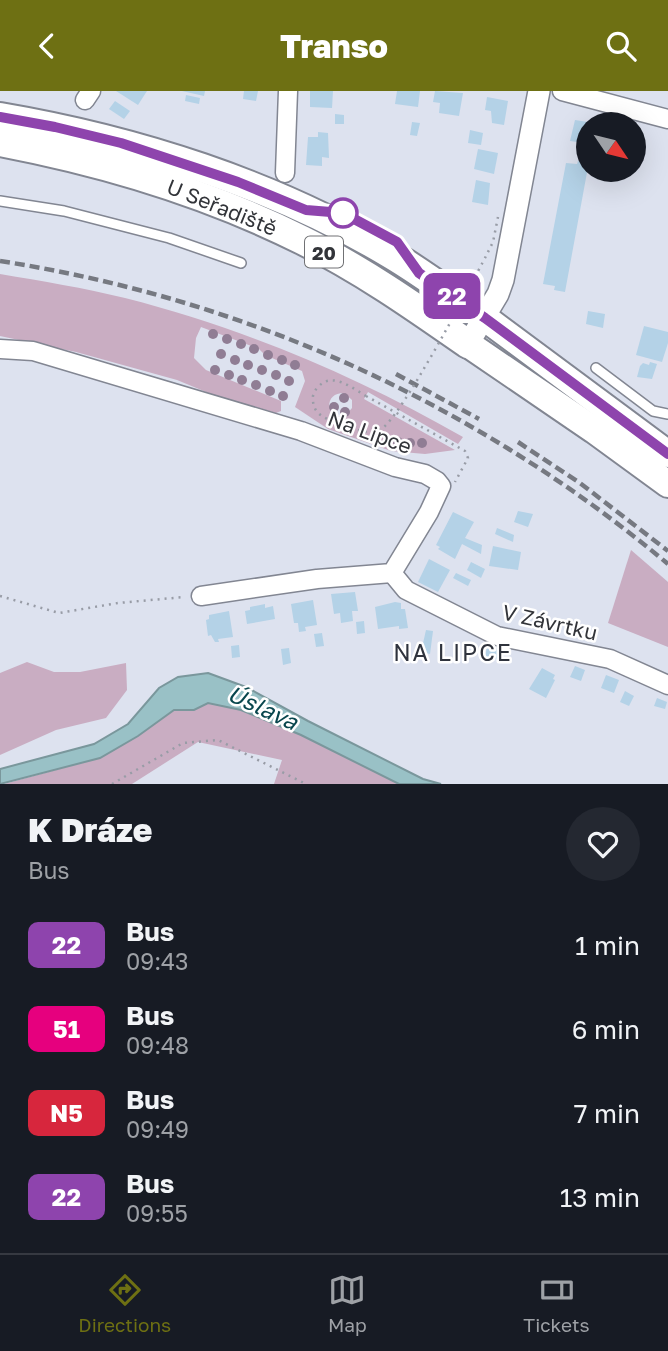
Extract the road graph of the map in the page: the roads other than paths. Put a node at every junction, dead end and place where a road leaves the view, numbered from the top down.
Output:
1 (288, 91) edge
2 (539, 91) edge
3 (562, 91) edge
4 (0, 117) edge
5 (668, 119) edge
6 (0, 142) edge
7 (285, 173) dead end
8 (0, 201) edge
9 (241, 263) dead end
10 (485, 318) junction
11 (468, 344) junction
12 (0, 349) edge
13 (596, 368) dead end
14 (668, 414) edge
15 (668, 454) edge
16 (668, 484) edge
17 (392, 573) junction
18 (201, 596) road end
19 (668, 685) edge

1 - 7 street
2 - 10 street
3 - 5 street
4 - 10 highway, U Seřadiště / 20
6 - 11 highway, U Seřadiště / 20
8 - 9 lane
10 - 11 street
10 - 15 main road, U Seřadiště / 20
11 - 16 main road, U Seřadiště / 20
12 - 17 street, Na Lipce
13 - 14 lane
17 - 18 street
17 - 19 street, V Závrtku

